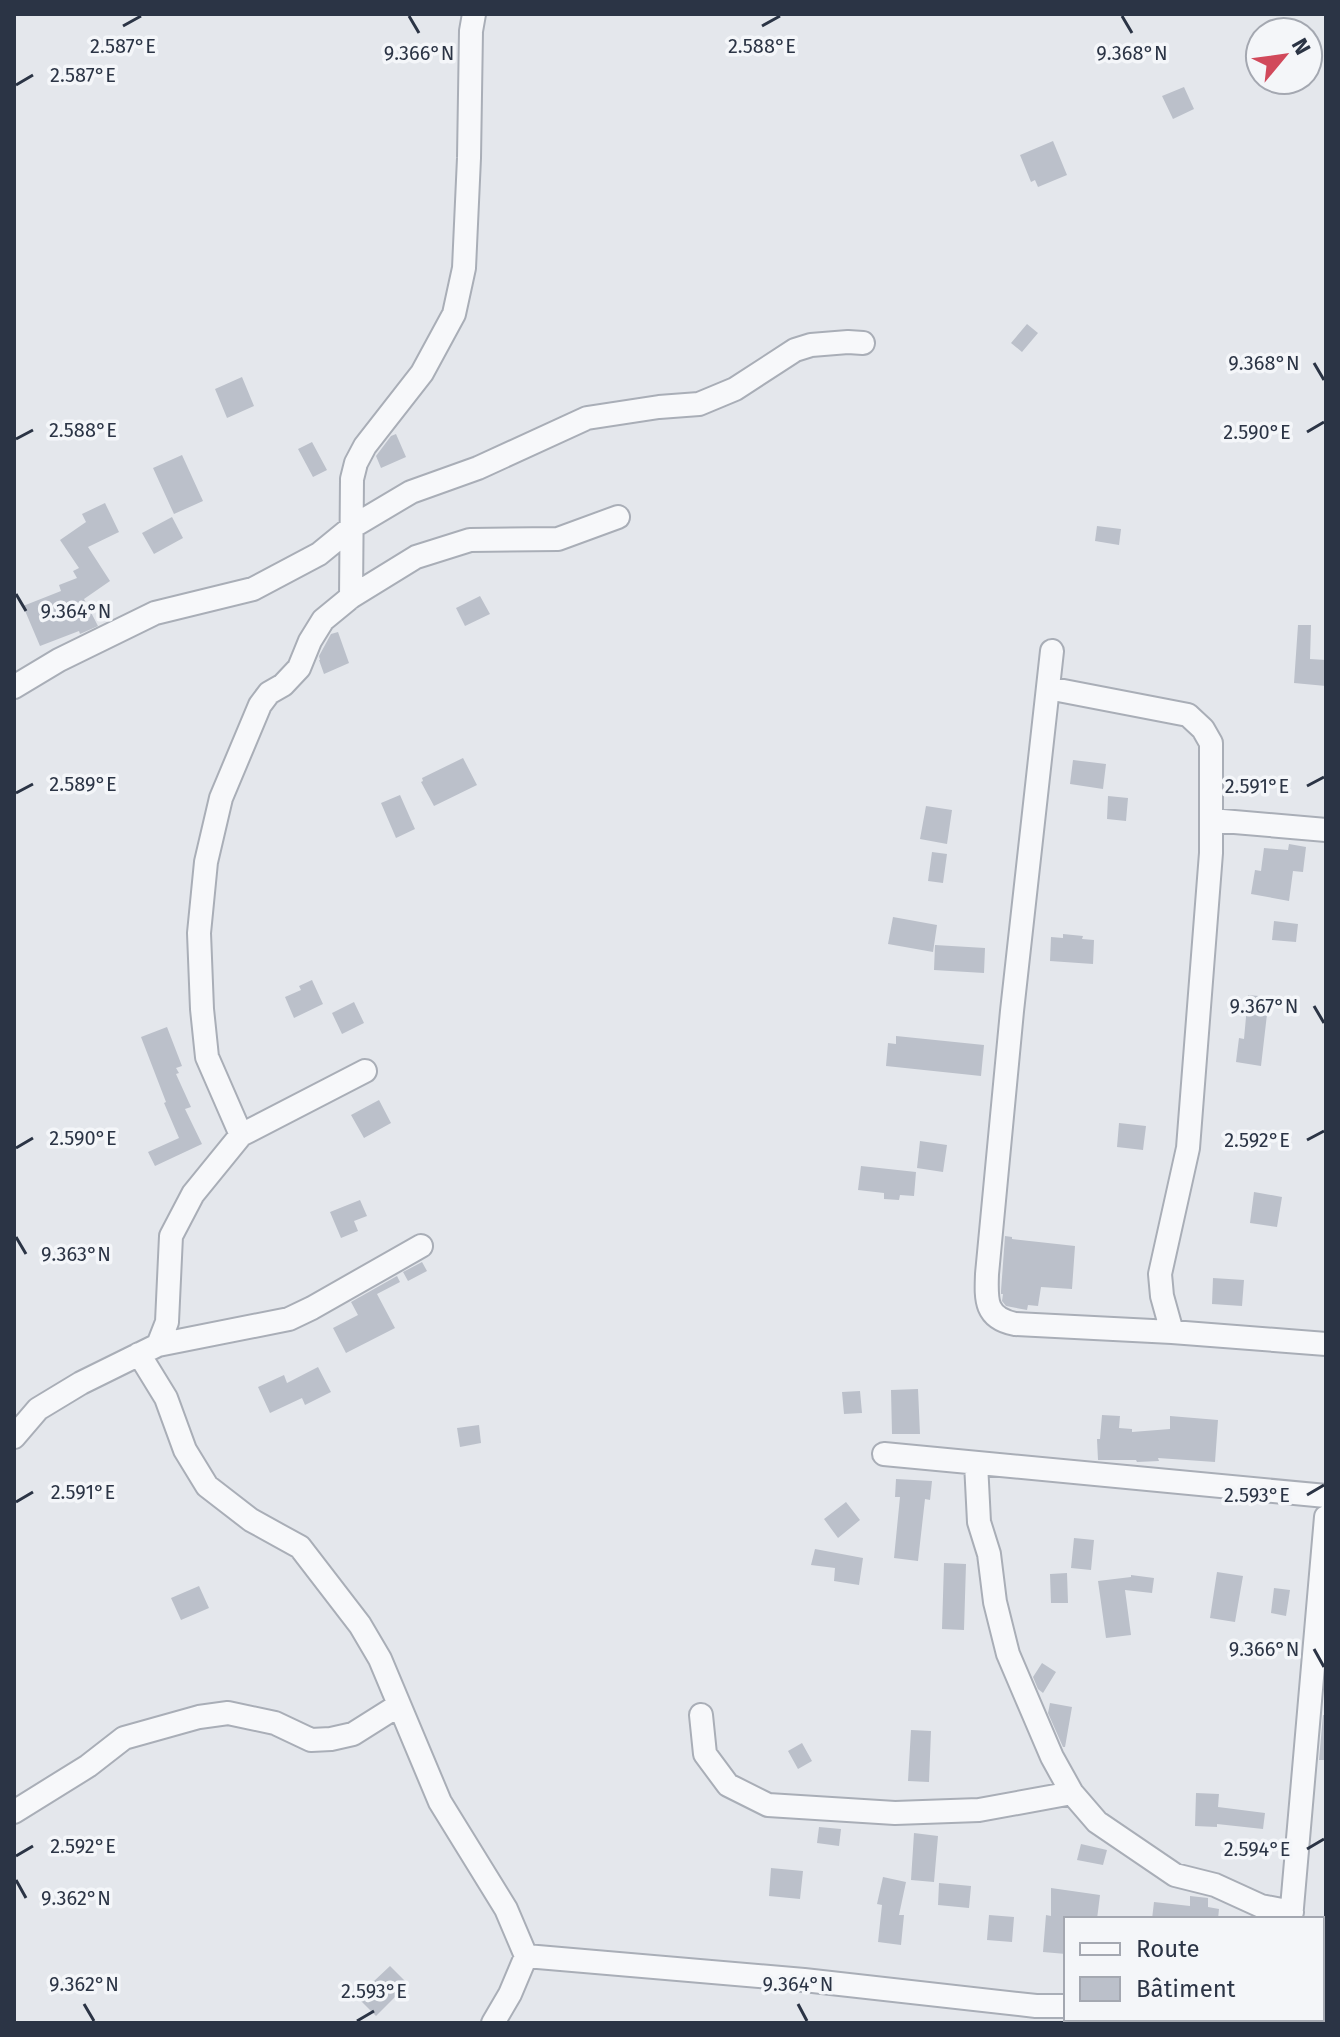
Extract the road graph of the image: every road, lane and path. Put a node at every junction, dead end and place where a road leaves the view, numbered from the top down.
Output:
1 (474, 14) edge
2 (863, 343) dead end
3 (618, 517) dead end
4 (352, 527) junction
5 (351, 597) junction
6 (1052, 651) dead end
7 (14, 687) edge
8 (1048, 688) junction
9 (1211, 820) junction
10 (1326, 830) edge
11 (365, 1071) dead end
12 (241, 1135) junction
13 (421, 1246) dead end
14 (1172, 1332) junction
15 (1326, 1344) edge
16 (148, 1350) junction
17 (14, 1437) edge
18 (884, 1454) dead end
19 (976, 1463) junction
20 (1326, 1496) edge
21 (1326, 1517) edge
22 (399, 1705) junction
23 (701, 1715) dead end
24 (1072, 1793) junction
25 (14, 1812) edge
26 (1292, 1916) edge
27 (526, 1956) junction
28 (1064, 2006) edge
29 (493, 2023) edge

1 - 4 street
2 - 4 street
3 - 5 street
4 - 5 street
4 - 7 street
5 - 12 street
6 - 8 street
8 - 9 street
8 - 14 street
9 - 10 street
9 - 14 street
11 - 12 street
12 - 16 street
13 - 16 street
14 - 15 street
16 - 17 street
16 - 22 street
18 - 19 street
19 - 20 street
19 - 24 street
21 - 26 street
22 - 25 street
22 - 27 street
23 - 24 street
24 - 26 street
27 - 28 street
27 - 29 street

